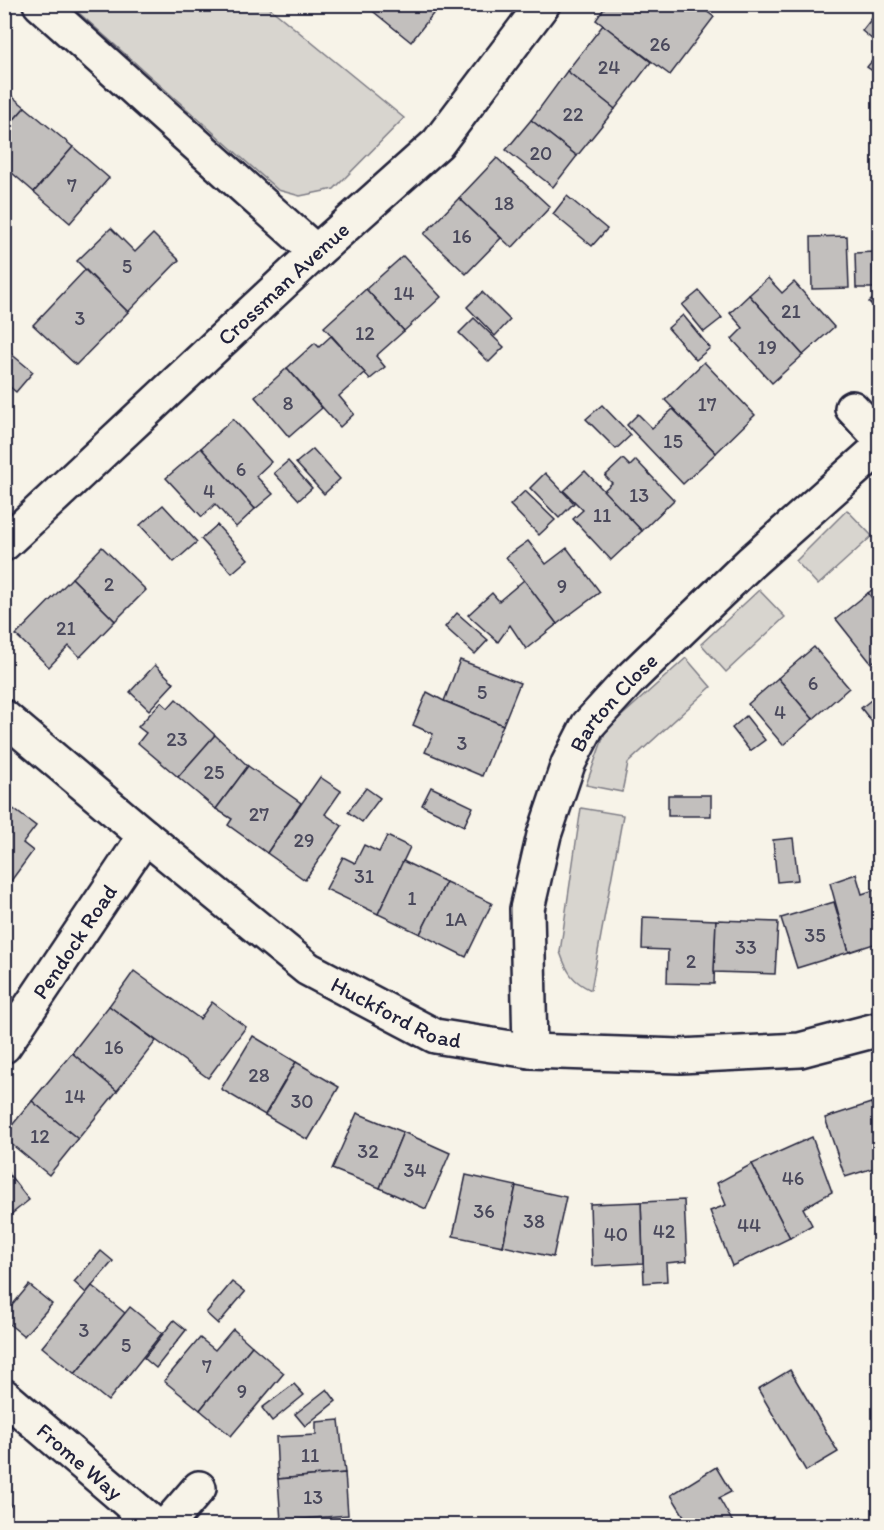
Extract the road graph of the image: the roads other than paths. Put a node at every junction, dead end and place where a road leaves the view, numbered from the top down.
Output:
1 (40, 4) edge
2 (543, 4) edge
3 (316, 252) junction
4 (852, 408) dead end
5 (879, 438) edge
6 (879, 447) edge
7 (4, 544) edge
8 (4, 717) edge
9 (144, 836) junction
10 (879, 1029) edge
11 (4, 1046) edge
12 (530, 1051) junction
13 (4, 1395) edge
14 (199, 1488) dead end
15 (156, 1526) edge
16 (166, 1526) edge

1 - 3 street
2 - 3 street, Crossman Avenue
3 - 7 street, Crossman Avenue
4 - 5 street
6 - 12 street, Barton Close
8 - 9 street, Huckford Road
9 - 11 street, Pendock Road
9 - 12 street, Huckford Road
10 - 12 street, Huckford Road
13 - 15 street, Frome Way
14 - 16 street

